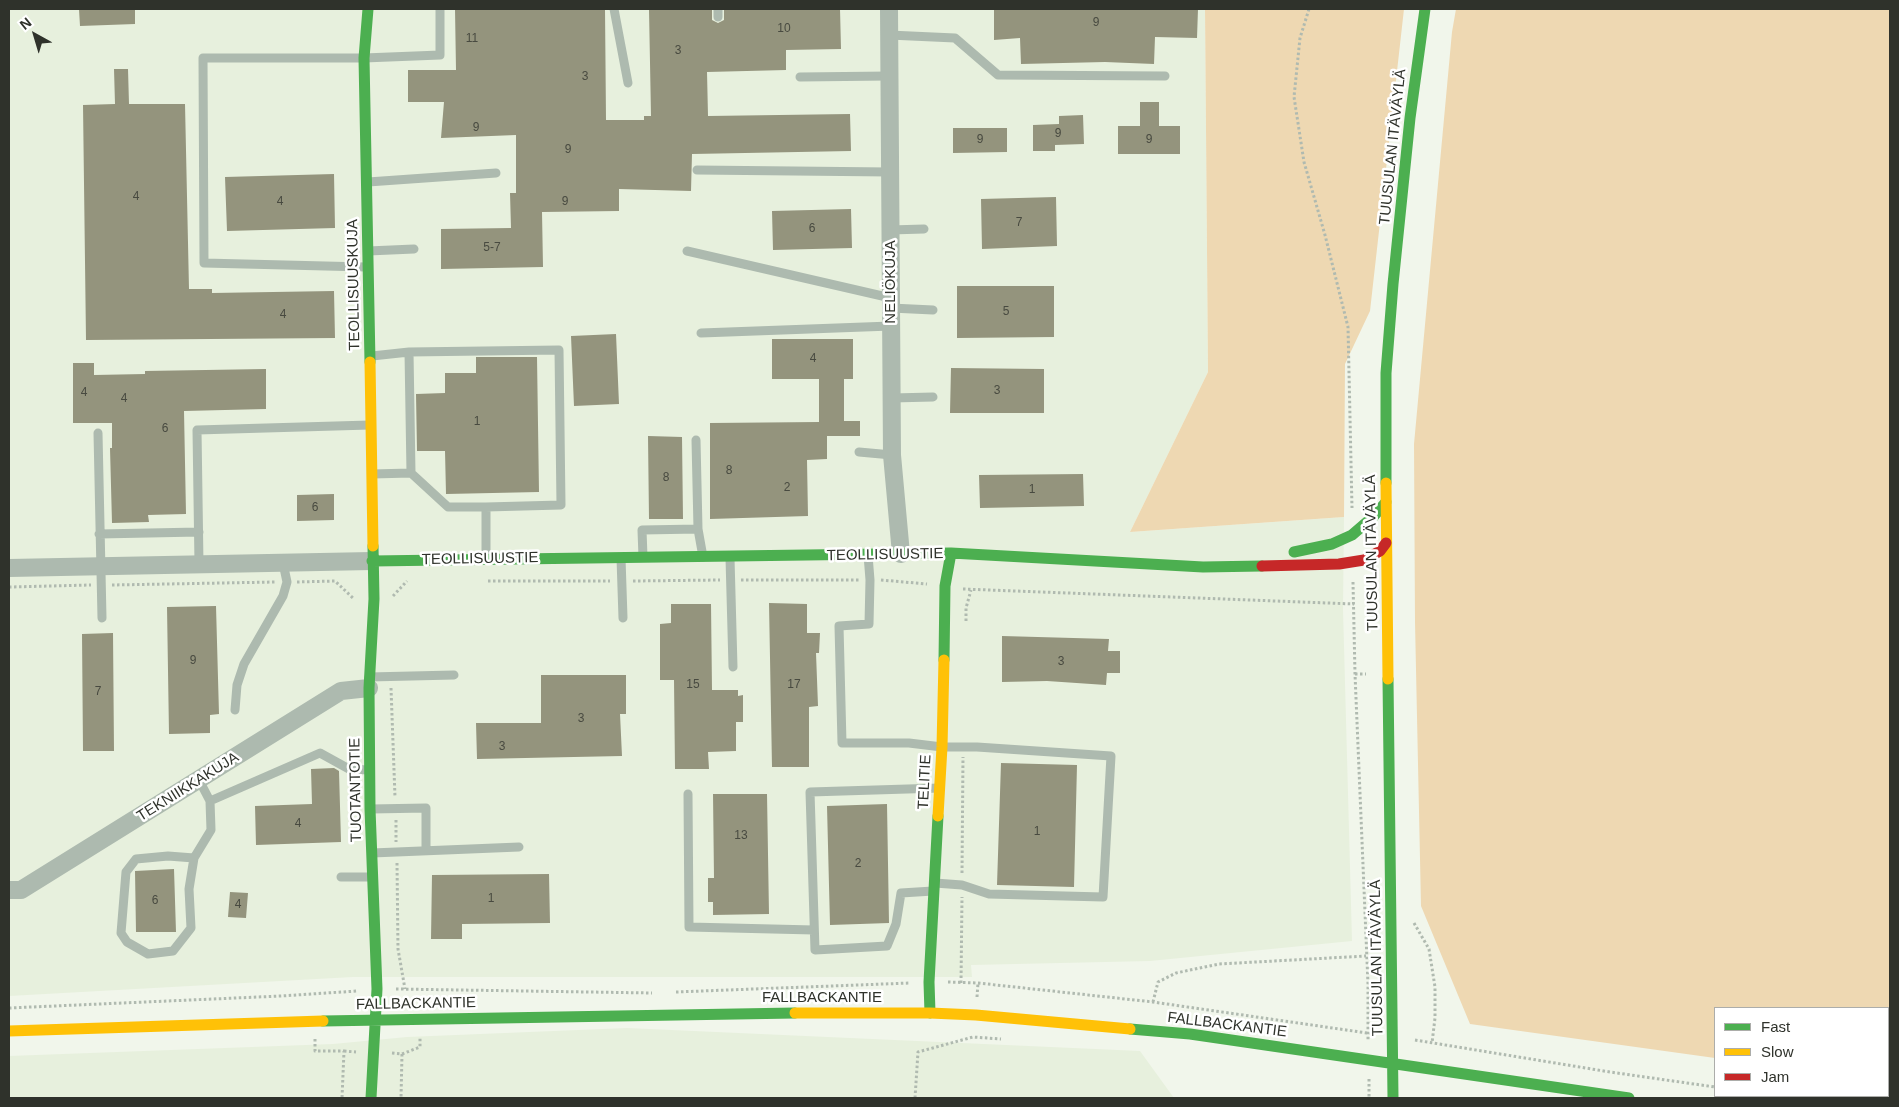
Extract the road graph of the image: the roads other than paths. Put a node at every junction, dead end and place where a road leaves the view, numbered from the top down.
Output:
1 (368, 9) edge
2 (440, 9) edge
3 (614, 9) edge
4 (889, 9) edge
5 (1425, 9) edge
6 (889, 35) junction
7 (364, 58) junction
8 (889, 76) junction
9 (1165, 76) dead end
10 (800, 77) dead end
11 (628, 83) dead end
12 (697, 170) dead end
13 (890, 172) junction
14 (496, 173) dead end
15 (367, 182) junction
16 (924, 229) dead end
17 (890, 230) junction
18 (414, 249) dead end
19 (368, 251) junction
20 (687, 251) dead end
21 (368, 267) junction
22 (891, 303) junction
23 (934, 310) dead end
24 (891, 326) junction
25 (701, 334) dead end
26 (409, 352) junction
27 (369, 356) junction
28 (933, 397) dead end
29 (892, 398) junction
30 (371, 425) junction
31 (98, 433) dead end
32 (696, 440) dead end
33 (859, 452) dead end
34 (892, 455) junction
35 (411, 473) junction
36 (372, 474) junction
37 (1386, 502) junction
38 (486, 506) junction
39 (698, 529) junction
40 (199, 532) junction
41 (100, 534) junction
42 (1386, 543) junction
43 (951, 553) junction
44 (901, 554) junction
45 (868, 555) junction
46 (643, 557) junction
47 (704, 557) junction
48 (486, 558) junction
49 (622, 558) junction
50 (730, 558) junction
51 (372, 562) junction
52 (284, 563) junction
53 (199, 564) junction
54 (1164, 564) junction
55 (102, 566) junction
56 (9, 568) edge
57 (1346, 574) dead end
58 (1374, 591) dead end
59 (102, 618) dead end
60 (624, 618) dead end
61 (1387, 618) junction
62 (733, 667) dead end
63 (454, 675) dead end
64 (369, 682) junction
65 (235, 710) dead end
66 (942, 747) junction
67 (370, 770) junction
68 (199, 780) junction
69 (940, 788) junction
70 (688, 794) dead end
71 (210, 801) junction
72 (370, 809) junction
73 (519, 847) dead end
74 (426, 850) junction
75 (372, 853) junction
76 (194, 858) junction
77 (341, 877) dead end
78 (372, 877) junction
79 (934, 887) junction
80 (9, 890) edge
81 (814, 930) junction
82 (930, 1014) junction
83 (374, 1019) junction
84 (9, 1031) edge
85 (371, 1098) edge
86 (1393, 1098) edge
87 (1629, 1098) edge

1 - 7 street, TEOLLISUUSKUJA
2 - 7 lane
3 - 11 lane
4 - 6 street, NELIÖKUJA
5 - 37 street, TUUSULAN ITÄVÄYLÄ
6 - 8 street, NELIÖKUJA
6 - 9 lane
7 - 15 street, TEOLLISUUSKUJA
7 - 21 lane
8 - 10 lane
8 - 13 street, NELIÖKUJA
12 - 13 lane
13 - 17 street, NELIÖKUJA
14 - 15 lane
15 - 19 street, TEOLLISUUSKUJA
16 - 17 lane
17 - 22 street, NELIÖKUJA
18 - 19 lane
19 - 21 street, TEOLLISUUSKUJA
20 - 22 lane
21 - 27 street, TEOLLISUUSKUJA
22 - 23 lane
22 - 24 street, NELIÖKUJA
24 - 25 lane
24 - 29 street, NELIÖKUJA
26 - 27 lane
26 - 35 lane
26 - 38 lane
27 - 30 street, TEOLLISUUSKUJA
28 - 29 lane
29 - 34 street, NELIÖKUJA
30 - 36 street, TEOLLISUUSKUJA
30 - 40 lane
31 - 41 lane
32 - 39 lane
33 - 34 lane
34 - 44 street, NELIÖKUJA
35 - 36 lane
35 - 38 lane
36 - 51 street, TEOLLISUUSKUJA
37 - 42 street, TUUSULAN ITÄVÄYLÄ
37 - 54 street
38 - 48 lane
39 - 46 lane
39 - 47 lane
40 - 41 lane
40 - 53 lane
41 - 55 lane
42 - 54 street
42 - 61 street, TUUSULAN ITÄVÄYLÄ
43 - 44 street, TEOLLISUUSTIE
43 - 54 street, TEOLLISUUSTIE
43 - 66 street, TELITIE
44 - 45 street, TEOLLISUUSTIE
45 - 50 street, TEOLLISUUSTIE
45 - 66 lane
46 - 47 street, TEOLLISUUSTIE
46 - 49 street, TEOLLISUUSTIE
47 - 50 street, TEOLLISUUSTIE
48 - 49 street, TEOLLISUUSTIE
48 - 51 street, TEOLLISUUSTIE
49 - 60 lane
50 - 62 lane
51 - 52 street, TEOLLISUUSTIE
51 - 64 street, TUOTANTOTIE
52 - 53 street, TEOLLISUUSTIE
52 - 65 lane
53 - 55 street, TEOLLISUUSTIE
54 - 57 street
55 - 56 street, TEOLLISUUSTIE
55 - 59 lane
58 - 61 street
61 - 86 street, TUUSULAN ITÄVÄYLÄ
63 - 64 lane
64 - 67 street, TUOTANTOTIE
64 - 68 street, TEKNIIKKAKUJA
66 - 69 street, TELITIE
66 - 79 lane
67 - 71 lane
67 - 72 street, TUOTANTOTIE
68 - 71 lane
68 - 80 street, TEKNIIKKAKUJA
69 - 79 street, TELITIE
69 - 81 lane
70 - 81 lane
71 - 76 lane
72 - 74 lane
72 - 75 street, TUOTANTOTIE
73 - 74 lane
74 - 75 lane
75 - 78 street, TUOTANTOTIE
76 - 76 lane
77 - 78 lane
78 - 83 street, TUOTANTOTIE
79 - 81 lane
79 - 82 street, TELITIE
82 - 83 street, FALLBACKANTIE
82 - 87 street, FALLBACKANTIE
83 - 84 street, FALLBACKANTIE
83 - 85 street, TUOTANTOTIE

